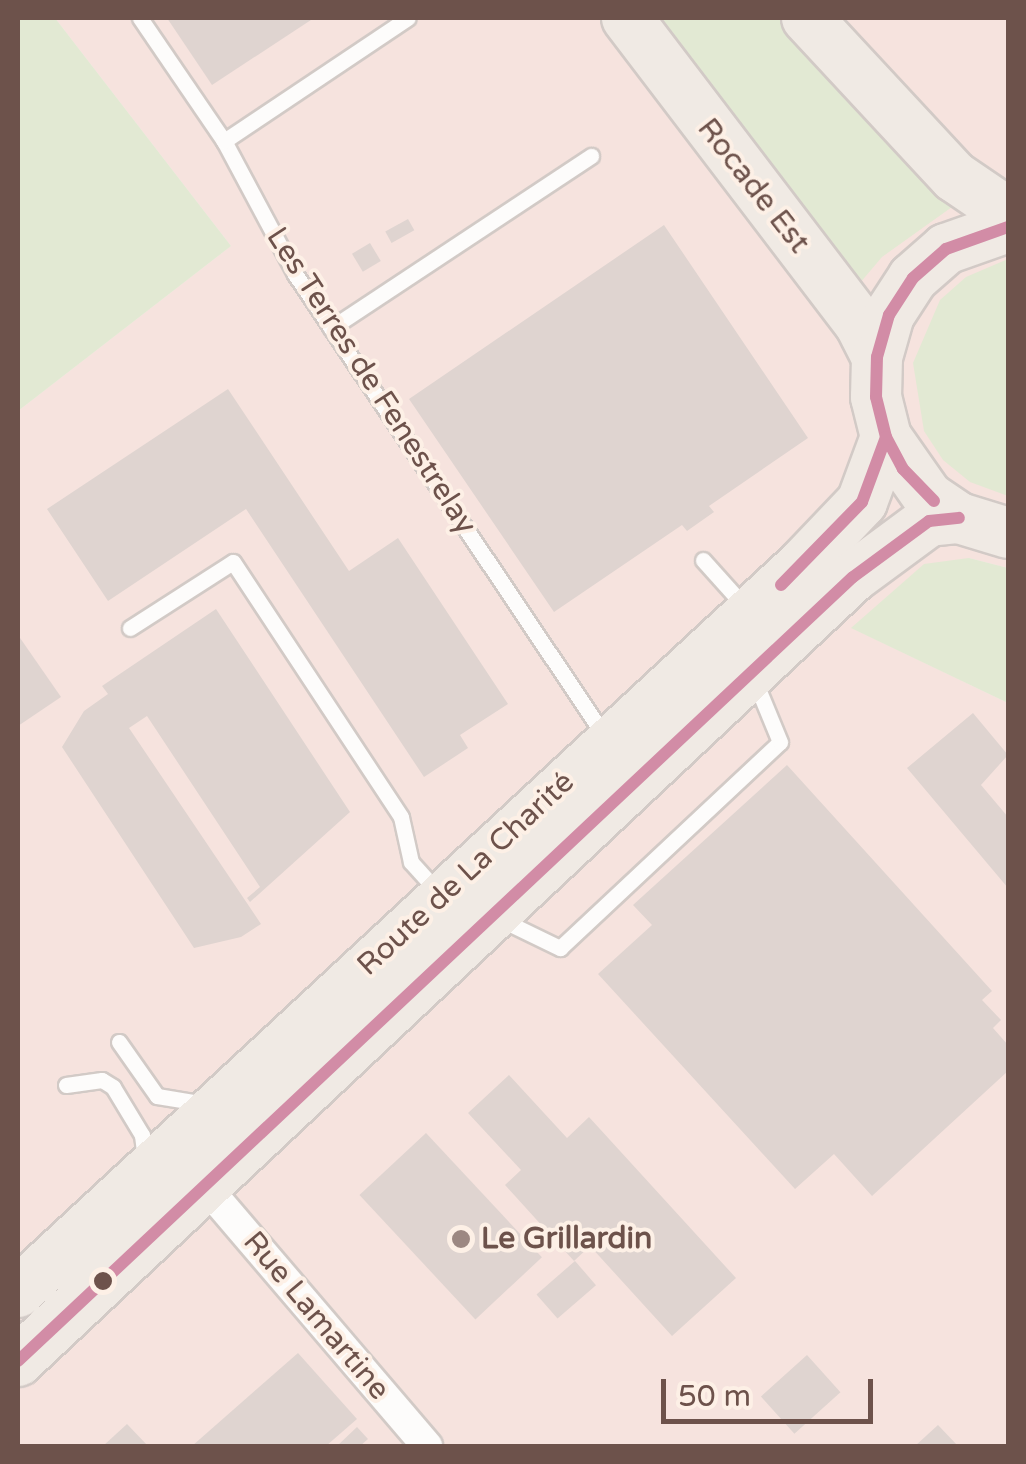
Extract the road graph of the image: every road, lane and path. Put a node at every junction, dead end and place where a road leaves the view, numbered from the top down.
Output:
1 (140, 18) edge
2 (408, 18) edge
3 (627, 18) edge
4 (807, 18) edge
5 (224, 140) junction
6 (591, 156) dead end
7 (1008, 213) edge
8 (1008, 227) edge
9 (331, 328) junction
10 (877, 357) junction
11 (886, 437) junction
12 (959, 518) junction
13 (1008, 533) edge
14 (703, 560) dead end
15 (750, 612) junction
16 (130, 628) dead end
17 (752, 672) junction
18 (608, 741) junction
19 (441, 896) junction
20 (492, 915) junction
21 (119, 1042) dead end
22 (66, 1086) dead end
23 (224, 1100) junction
24 (146, 1171) junction
25 (205, 1186) junction
26 (18, 1292) edge
27 (18, 1361) edge
28 (427, 1446) edge

1 - 5 lane, Les Terres de Fenestrelay
2 - 5 lane
3 - 10 main road, Rocade Est
4 - 7 main road
5 - 9 lane, Les Terres de Fenestrelay
6 - 9 lane
8 - 10 main road
9 - 18 lane, Les Terres de Fenestrelay
10 - 11 main road
11 - 12 main road
11 - 15 main road, Route de La Charité
12 - 13 main road
12 - 17 main road, Route de La Charité
14 - 15 lane
15 - 18 main road, Route de La Charité
16 - 19 lane
17 - 20 main road, Route de La Charité
17 - 20 lane
18 - 19 main road, Route de La Charité
19 - 23 main road, Route de La Charité
20 - 25 main road, Route de La Charité
21 - 23 lane
22 - 24 lane
23 - 24 main road, Route de La Charité
24 - 26 main road, Route de La Charité
25 - 27 main road, Route de La Charité
25 - 28 street, Rue Lamartine

